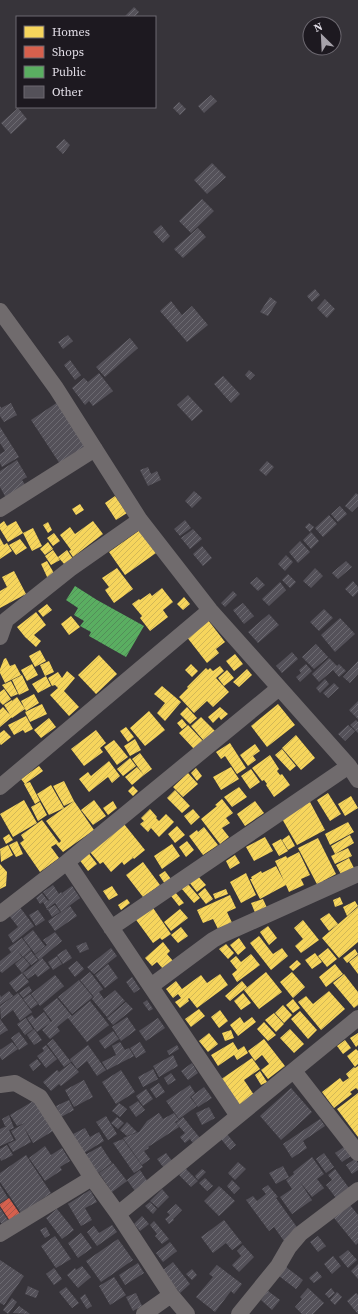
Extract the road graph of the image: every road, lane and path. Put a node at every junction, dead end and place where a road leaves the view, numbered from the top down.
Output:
1 (0, 311) edge
2 (95, 448) junction
3 (0, 509) edge
4 (140, 520) junction
5 (210, 610) junction
6 (0, 637) edge
7 (279, 688) junction
8 (349, 766) junction
9 (358, 780) edge
10 (0, 787) edge
11 (67, 862) junction
12 (358, 874) edge
13 (0, 914) edge
14 (111, 928) junction
15 (151, 986) junction
16 (358, 1018) edge
17 (294, 1071) junction
18 (0, 1085) edge
19 (238, 1116) junction
20 (358, 1153) edge
21 (92, 1178) junction
22 (358, 1190) edge
23 (118, 1214) junction
24 (0, 1234) edge
25 (171, 1295) junction
26 (144, 1314) edge
27 (187, 1314) edge
28 (239, 1314) edge

1 - 2 street
2 - 3 street
2 - 4 street
4 - 5 street
4 - 6 street
5 - 7 street
5 - 10 street
7 - 8 street
7 - 11 street
8 - 9 street
8 - 14 street
11 - 13 street
11 - 14 street
12 - 15 street
14 - 15 street
15 - 19 street
16 - 17 street
17 - 19 street
17 - 20 street
18 - 21 street
19 - 23 street
21 - 23 street
21 - 24 street
22 - 28 street
23 - 25 street
25 - 26 street
25 - 27 street

